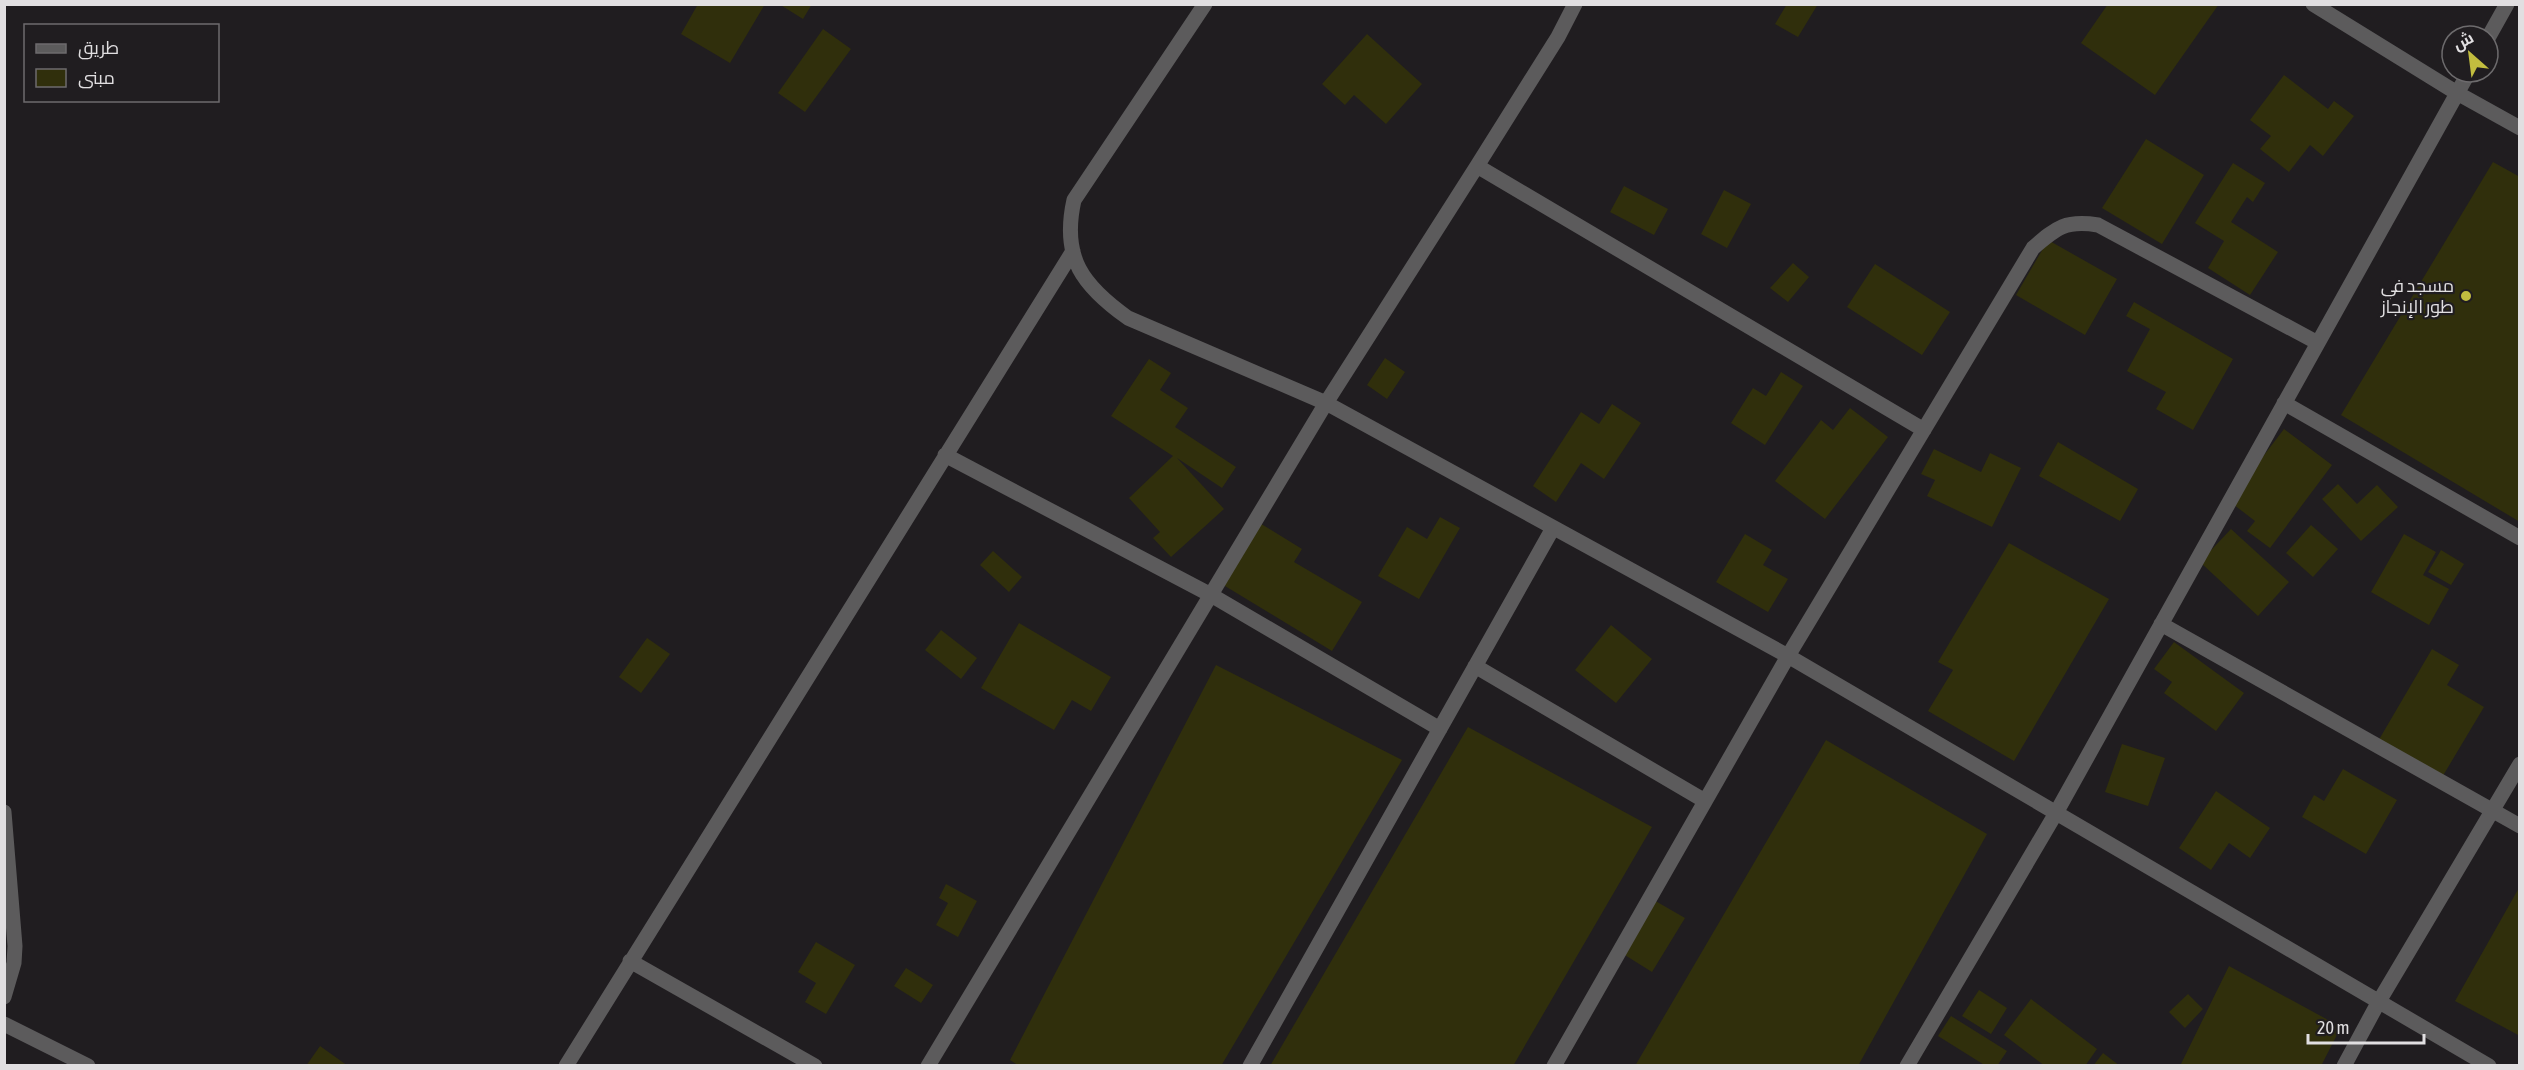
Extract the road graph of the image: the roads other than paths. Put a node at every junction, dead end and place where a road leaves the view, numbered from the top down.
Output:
1 (1205, 4) edge
2 (1575, 4) edge
3 (2313, 4) edge
4 (2507, 4) edge
5 (2496, 24) edge
6 (2462, 84) edge
7 (2457, 93) junction
8 (2520, 128) edge
9 (1477, 166) junction
10 (1073, 251) junction
11 (2318, 342) junction
12 (1326, 403) junction
13 (2284, 403) junction
14 (1924, 429) junction
15 (945, 455) junction
16 (1553, 528) junction
17 (2520, 537) edge
18 (1211, 596) junction
19 (2161, 624) junction
20 (1788, 656) junction
21 (1476, 666) junction
22 (1440, 729) junction
23 (2520, 764) edge
24 (1705, 801) junction
25 (2491, 811) junction
26 (4, 812) edge
27 (2056, 813) junction
28 (2520, 826) edge
29 (630, 961) junction
30 (4, 997) edge
31 (2378, 1003) junction
32 (4, 1024) edge
33 (88, 1065) edge
34 (566, 1065) edge
35 (815, 1065) edge
36 (928, 1065) edge
37 (1250, 1065) edge
38 (1554, 1065) edge
39 (1907, 1065) edge
40 (2344, 1065) edge
41 (2489, 1065) edge

1 - 10 street
2 - 9 street
3 - 7 street
4 - 5 street
6 - 7 street
7 - 8 street
7 - 11 street
9 - 12 street
9 - 14 street
10 - 12 street
10 - 15 street
11 - 13 street
11 - 14 street
12 - 16 street
12 - 18 street
13 - 17 street
13 - 19 street
14 - 20 street
15 - 18 street
15 - 29 street
16 - 20 street
16 - 21 street
18 - 22 street
18 - 36 street
19 - 25 street
19 - 27 street
20 - 24 street
20 - 27 street
21 - 22 street
21 - 24 street
22 - 37 street
23 - 25 street
24 - 38 street
25 - 28 street
25 - 31 street
26 - 30 street
27 - 31 street
27 - 39 street
29 - 34 street
29 - 35 street
31 - 40 street
31 - 41 street
32 - 33 street

